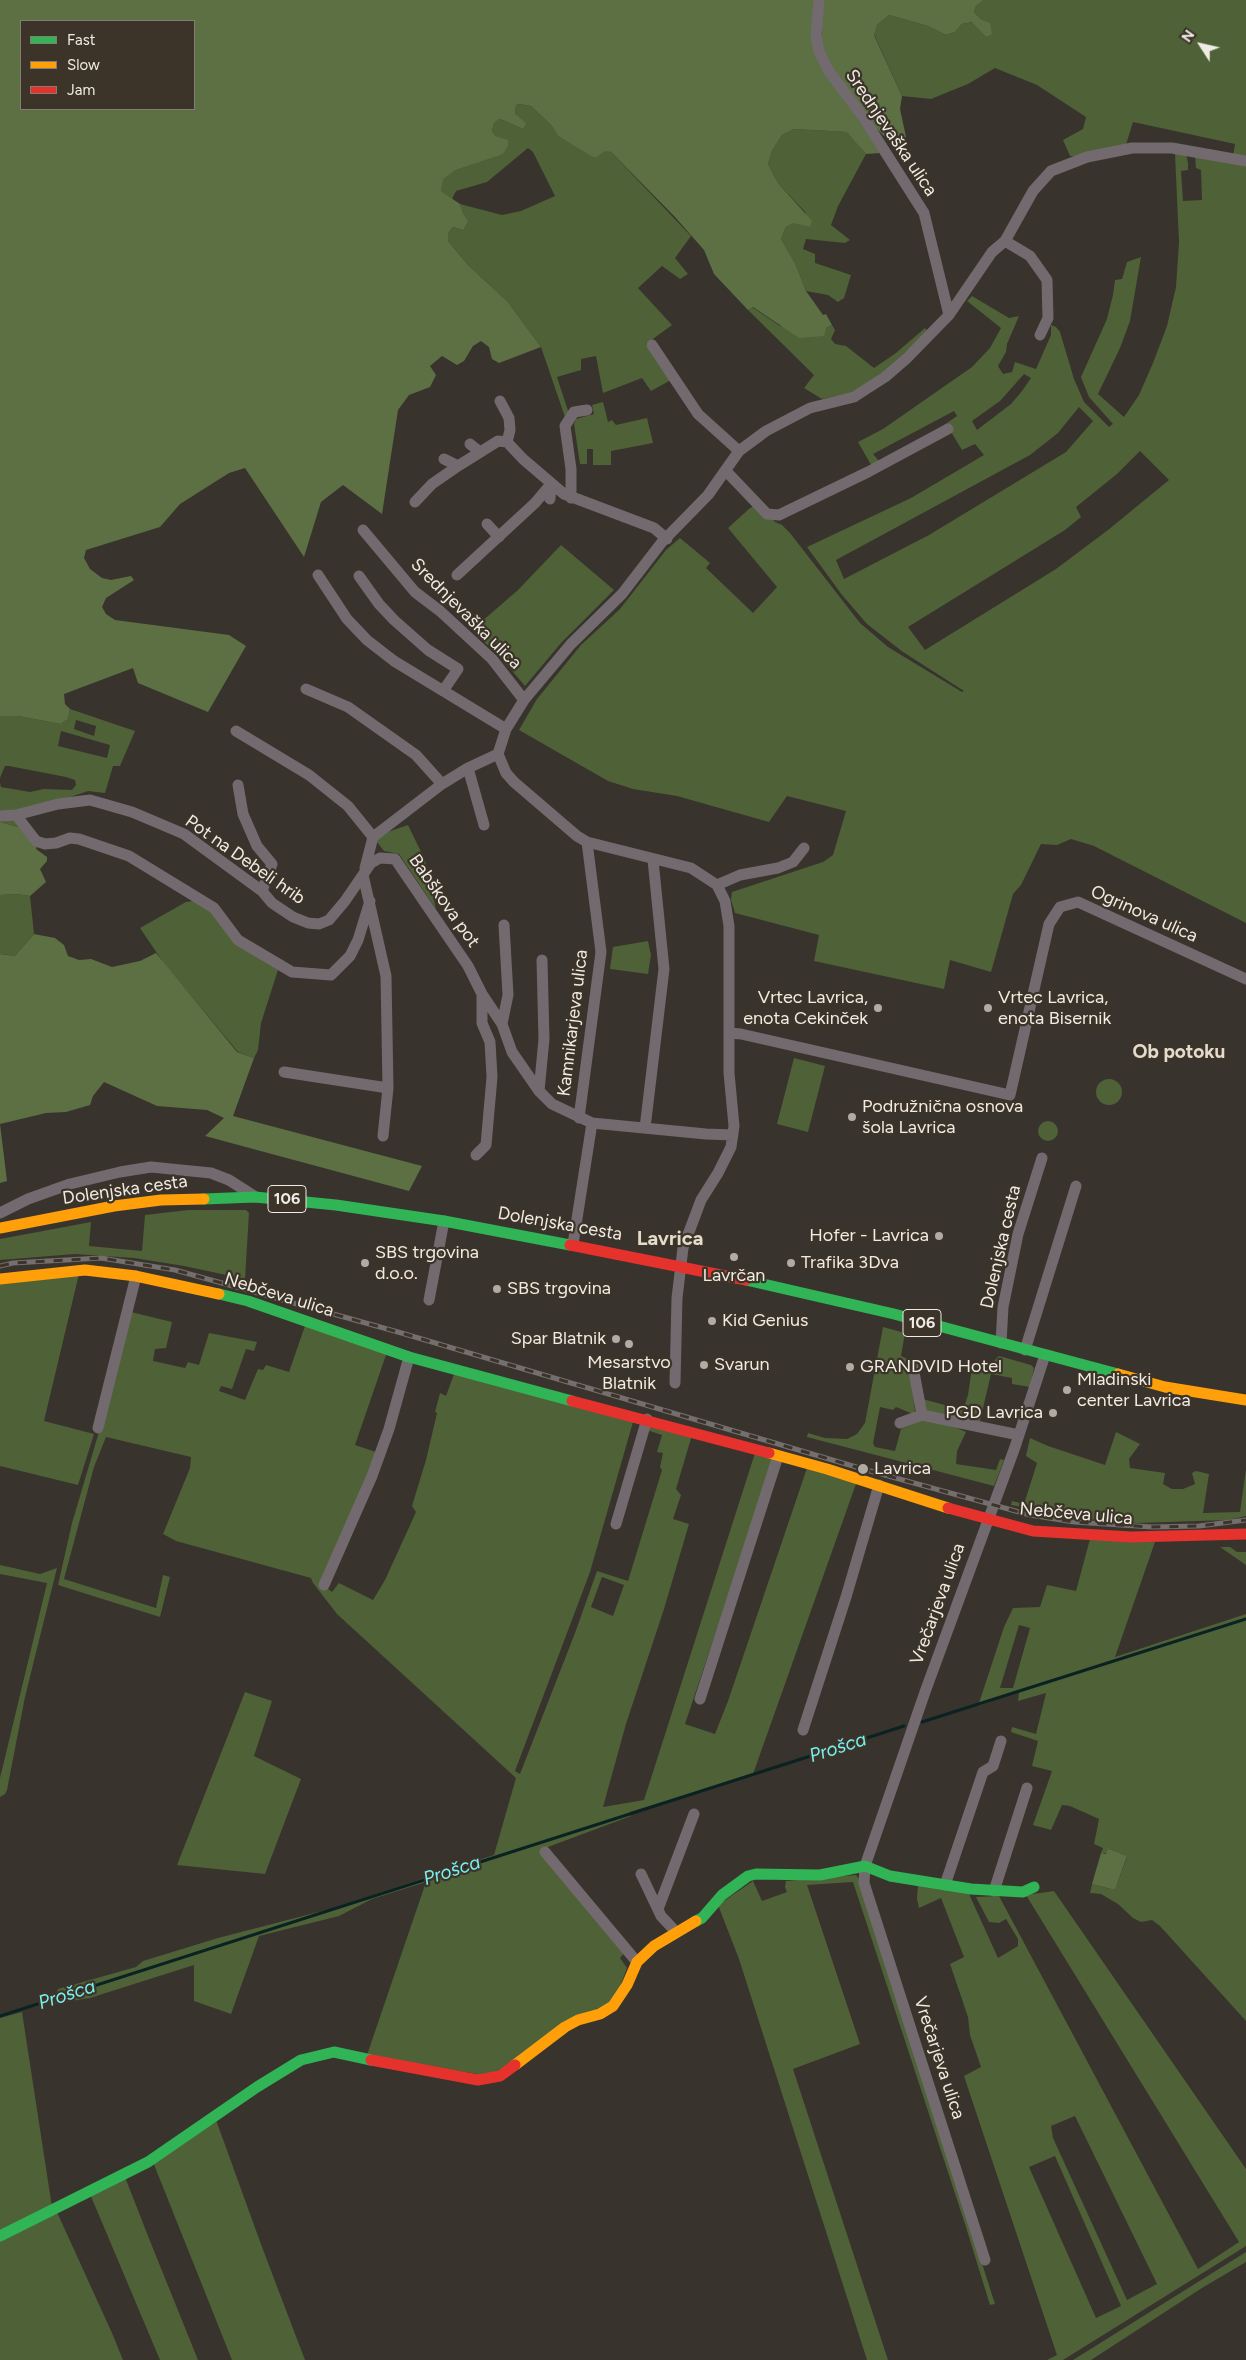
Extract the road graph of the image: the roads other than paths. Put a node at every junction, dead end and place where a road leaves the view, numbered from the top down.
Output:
1 (819, 0) edge
2 (1246, 161) edge
3 (1005, 242) junction
4 (949, 315) junction
5 (1040, 335) dead end
6 (652, 345) dead end
7 (500, 401) dead end
8 (588, 410) dead end
9 (948, 429) dead end
10 (507, 442) junction
11 (470, 444) dead end
12 (740, 451) junction
13 (480, 452) junction
14 (444, 460) dead end
15 (458, 466) junction
16 (726, 471) junction
17 (551, 484) junction
18 (571, 498) junction
19 (550, 499) dead end
20 (416, 502) dead end
21 (487, 524) dead end
22 (363, 530) dead end
23 (498, 537) junction
24 (667, 539) junction
25 (318, 575) dead end
26 (457, 575) dead end
27 (359, 576) dead end
28 (306, 688) dead end
29 (443, 691) junction
30 (524, 700) junction
31 (506, 729) junction
32 (236, 731) dead end
33 (498, 754) junction
34 (468, 768) junction
35 (442, 784) junction
36 (238, 785) dead end
37 (16, 814) junction
38 (0, 816) edge
39 (484, 825) dead end
40 (373, 837) junction
41 (587, 842) junction
42 (804, 848) dead end
43 (653, 860) junction
44 (363, 875) junction
45 (717, 886) junction
46 (262, 891) junction
47 (370, 901) junction
48 (504, 925) dead end
49 (542, 960) dead end
50 (1246, 979) edge
51 (482, 994) junction
52 (502, 1024) junction
53 (728, 1033) junction
54 (284, 1072) dead end
55 (388, 1088) junction
56 (539, 1091) junction
57 (579, 1118) junction
58 (592, 1123) junction
59 (645, 1128) junction
60 (733, 1135) junction
61 (383, 1136) dead end
62 (476, 1155) dead end
63 (1042, 1158) dead end
64 (1076, 1186) dead end
65 (255, 1197) junction
66 (0, 1212) edge
67 (444, 1221) junction
68 (0, 1228) edge
69 (572, 1244) junction
70 (681, 1265) junction
71 (136, 1276) junction
72 (0, 1279) edge
73 (429, 1300) dead end
74 (1000, 1344) junction
75 (1025, 1350) junction
76 (1045, 1355) junction
77 (409, 1357) junction
78 (913, 1367) dead end
79 (675, 1383) dead end
80 (1246, 1400) edge
81 (922, 1415) junction
82 (647, 1419) junction
83 (900, 1423) dead end
84 (98, 1428) dead end
85 (1019, 1435) junction
86 (778, 1456) junction
87 (879, 1485) junction
88 (987, 1520) junction
89 (616, 1524) dead end
90 (1246, 1534) edge
91 (324, 1585) dead end
92 (700, 1699) dead end
93 (803, 1730) dead end
94 (1001, 1741) dead end
95 (1027, 1788) dead end
96 (694, 1814) dead end
97 (545, 1852) dead end
98 (865, 1866) junction
99 (641, 1874) dead end
100 (945, 1885) junction
101 (1034, 1887) dead end
102 (994, 1891) junction
103 (658, 1908) junction
104 (676, 1932) junction
105 (637, 1962) junction
106 (0, 2236) edge
107 (985, 2260) dead end

1 - 4 street, Srednjevaška ulica
2 - 3 street, Srednjevaška ulica
3 - 4 street, Srednjevaška ulica
3 - 5 street
4 - 12 street, Srednjevaška ulica
6 - 12 street
7 - 10 street
8 - 18 street
9 - 16 street
10 - 13 street
10 - 17 street
11 - 13 street
12 - 16 street, Srednjevaška ulica
13 - 15 street
14 - 15 street
15 - 20 street
16 - 24 street, Srednjevaška ulica
17 - 18 street
17 - 19 street
17 - 23 street, Srednjevaška ulica
18 - 24 street
21 - 23 street
22 - 30 street, Srednjevaška ulica
23 - 26 street, Srednjevaška ulica
24 - 30 street, Srednjevaška ulica
25 - 29 street
27 - 29 street
28 - 35 street
29 - 31 street
30 - 31 street, Srednjevaška ulica
31 - 33 street, Srednjevaška ulica
32 - 40 street
33 - 34 street
33 - 41 street
34 - 35 street
34 - 39 street
35 - 40 street
36 - 46 street
37 - 38 street, Pot na Debeli hrib
37 - 46 street, Pot na Debeli hrib
37 - 47 street
40 - 44 street
41 - 43 street
41 - 57 street, Kamnikarjeva ulica
42 - 45 street
43 - 45 street
43 - 59 street
44 - 46 street, Pot na Debeli hrib
44 - 47 street
44 - 51 street, Babškova pot
45 - 53 street
47 - 55 street
48 - 52 street, Babškova pot
49 - 56 street
50 - 53 street, Ogrinova ulica
51 - 52 street, Babškova pot
51 - 62 street, Babškova pot
52 - 56 street, Babškova pot
53 - 60 street
54 - 55 street
55 - 61 street
56 - 57 street, Babškova pot
57 - 58 street, Babškova pot
58 - 59 street, Babškova pot
58 - 69 street
59 - 60 street, Babškova pot
60 - 70 street
63 - 74 street, Dolenjska cesta
64 - 75 street
65 - 66 street, Dolenjska cesta
65 - 67 street, Dolenjska cesta / 106
65 - 68 street, Dolenjska cesta / 106
67 - 69 street, Dolenjska cesta / 106
67 - 73 street
69 - 70 street, Dolenjska cesta / 106
70 - 74 street, Dolenjska cesta / 106
70 - 79 street
71 - 72 street, Nebčeva ulica
71 - 77 street, Nebčeva ulica
71 - 84 street
74 - 75 street, Dolenjska cesta / 106
75 - 76 street, Dolenjska cesta / 106
76 - 80 street, Dolenjska cesta / 106
76 - 85 street, Vrečarjeva ulica
77 - 82 street, Nebčeva ulica
77 - 91 street
78 - 81 street
81 - 83 street
81 - 85 street
82 - 86 street, Nebčeva ulica
82 - 89 street
85 - 88 street, Vrečarjeva ulica
86 - 87 street, Nebčeva ulica
86 - 92 street
87 - 88 street, Nebčeva ulica
87 - 93 street
88 - 90 street, Nebčeva ulica
88 - 98 street, Vrečarjeva ulica
94 - 100 street
95 - 102 street
96 - 103 street
97 - 105 street
98 - 100 street
98 - 104 street
98 - 107 street, Vrečarjeva ulica
99 - 103 street
100 - 102 street
101 - 102 street
103 - 104 street
104 - 105 street
105 - 106 street

